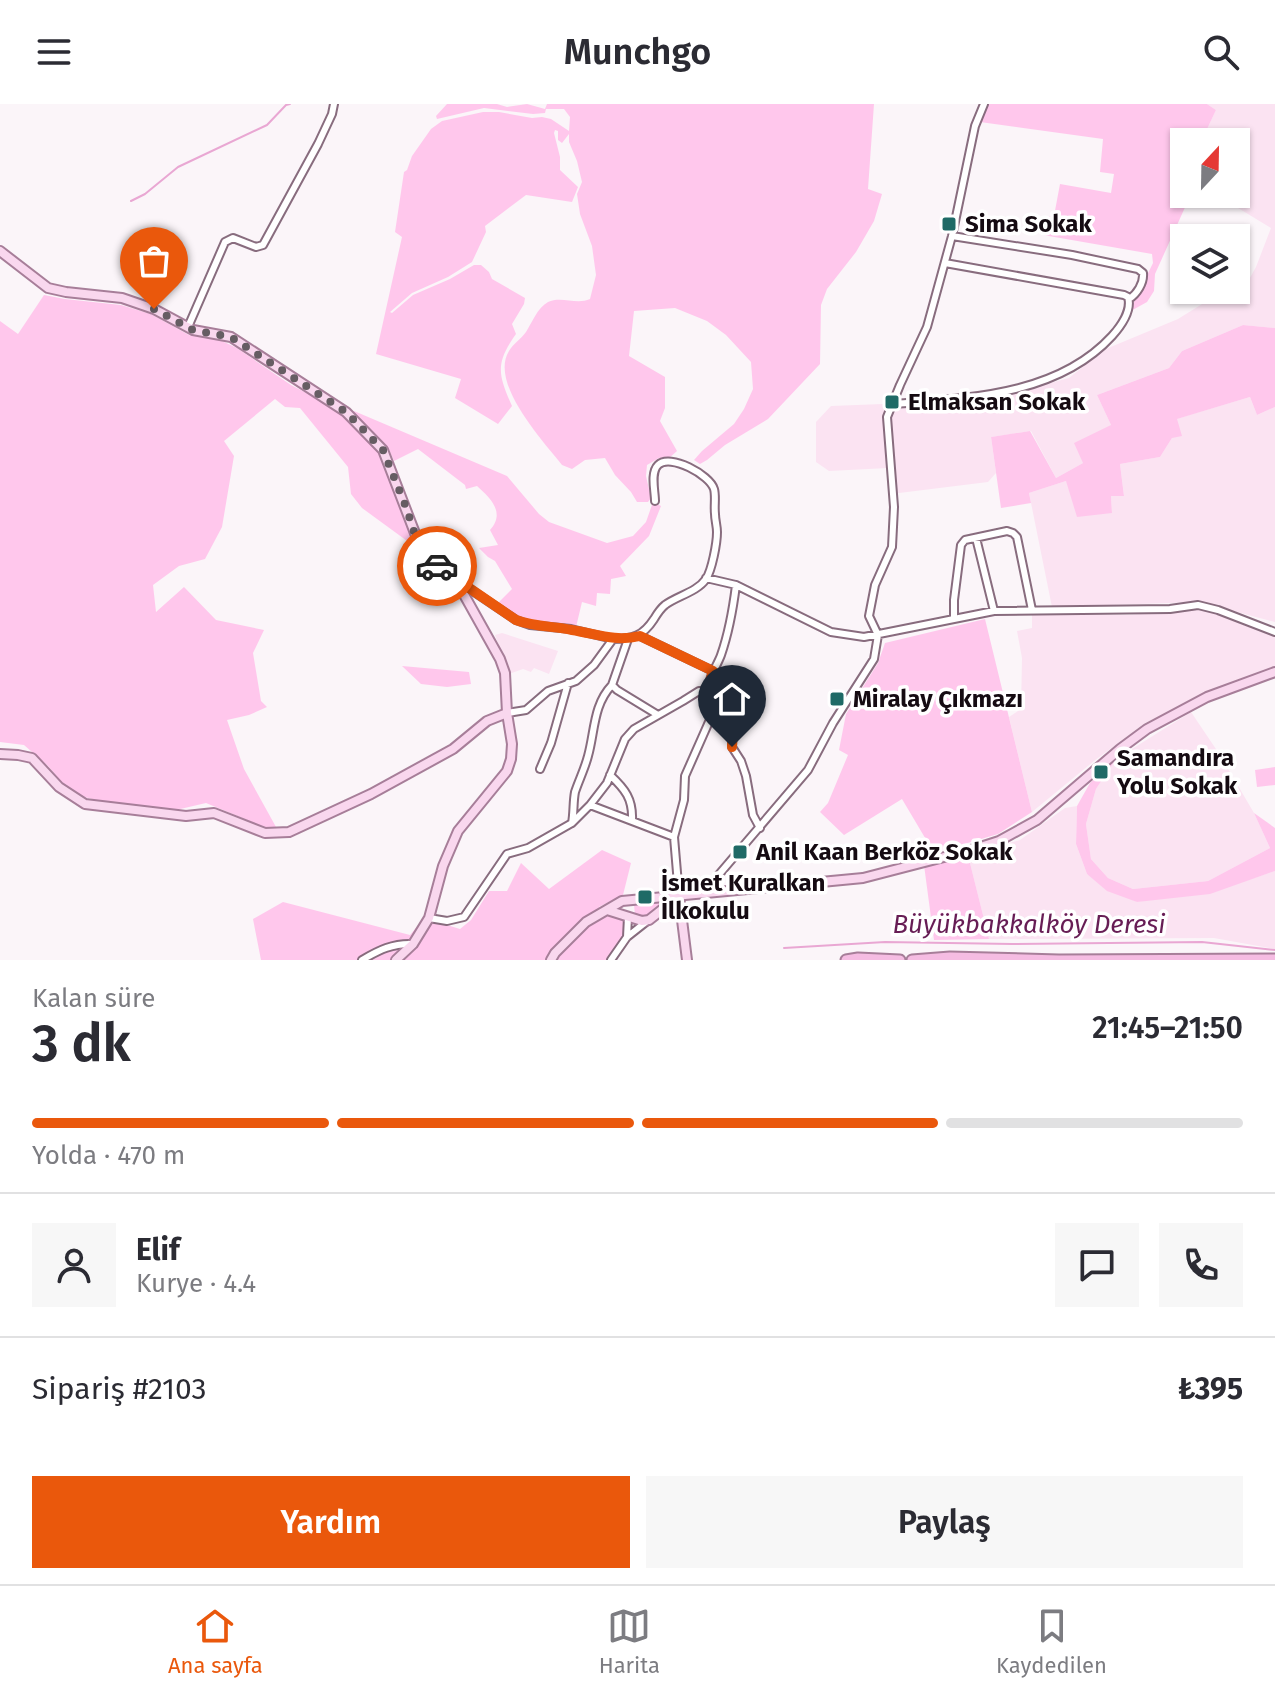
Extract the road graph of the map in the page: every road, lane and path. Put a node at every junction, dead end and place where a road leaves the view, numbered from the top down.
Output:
1 (334, 104) edge
2 (984, 104) edge
3 (952, 236) junction
4 (0, 251) edge
5 (945, 263) junction
6 (1129, 299) junction
7 (188, 327) junction
8 (892, 404) junction
9 (655, 501) dead end
10 (976, 538) junction
11 (444, 572) junction
12 (706, 578) junction
13 (736, 585) junction
14 (1032, 610) junction
15 (994, 611) junction
16 (954, 617) junction
17 (1275, 632) edge
18 (878, 635) junction
19 (640, 636) junction
20 (613, 639) junction
21 (628, 639) junction
22 (713, 671) junction
23 (1275, 672) edge
24 (568, 683) junction
25 (612, 685) junction
26 (707, 692) junction
27 (507, 713) junction
28 (658, 715) junction
29 (712, 715) junction
30 (0, 754) edge
31 (540, 769) dead end
32 (610, 775) junction
33 (590, 805) junction
34 (632, 820) junction
35 (572, 823) junction
36 (760, 828) junction
37 (674, 837) junction
38 (704, 892) junction
39 (679, 896) junction
40 (628, 900) junction
41 (607, 910) junction
42 (628, 917) junction
43 (429, 918) junction
44 (649, 920) junction
45 (627, 937) junction
46 (413, 944) junction
47 (1275, 959) edge
48 (362, 960) edge
49 (396, 960) edge
50 (551, 960) edge
51 (611, 960) edge
52 (687, 960) edge
53 (846, 960) edge
54 (900, 960) edge
55 (912, 960) edge

1 - 7 street
2 - 3 street
3 - 5 street
3 - 6 street
4 - 7 main road
5 - 6 street
5 - 8 street
6 - 8 street
7 - 11 main road
8 - 18 street
9 - 12 street
10 - 14 street
10 - 15 street
10 - 16 street
11 - 20 street
11 - 27 main road
12 - 13 street
12 - 19 street
13 - 18 street
13 - 22 street
14 - 15 street
14 - 17 street
15 - 16 street
16 - 18 street
18 - 36 street
19 - 21 street
19 - 22 street
20 - 21 street
20 - 24 street
21 - 25 street
22 - 26 street
23 - 38 main road
24 - 27 street
24 - 31 street
25 - 28 street
25 - 35 street
26 - 28 street
26 - 29 street
27 - 30 main road
27 - 43 main road
28 - 32 street
29 - 36 street
29 - 37 street
32 - 33 street
32 - 34 street
33 - 34 street
33 - 35 street
34 - 37 street
35 - 43 street
36 - 38 street
37 - 39 street
38 - 39 main road
39 - 40 main road
39 - 44 main road
39 - 52 main road
40 - 41 main road
40 - 42 main road
41 - 42 main road
41 - 50 main road
42 - 44 main road
42 - 45 street
43 - 46 main road
44 - 45 street
45 - 51 street
46 - 48 street
46 - 49 main road
47 - 55 highway
53 - 54 highway

